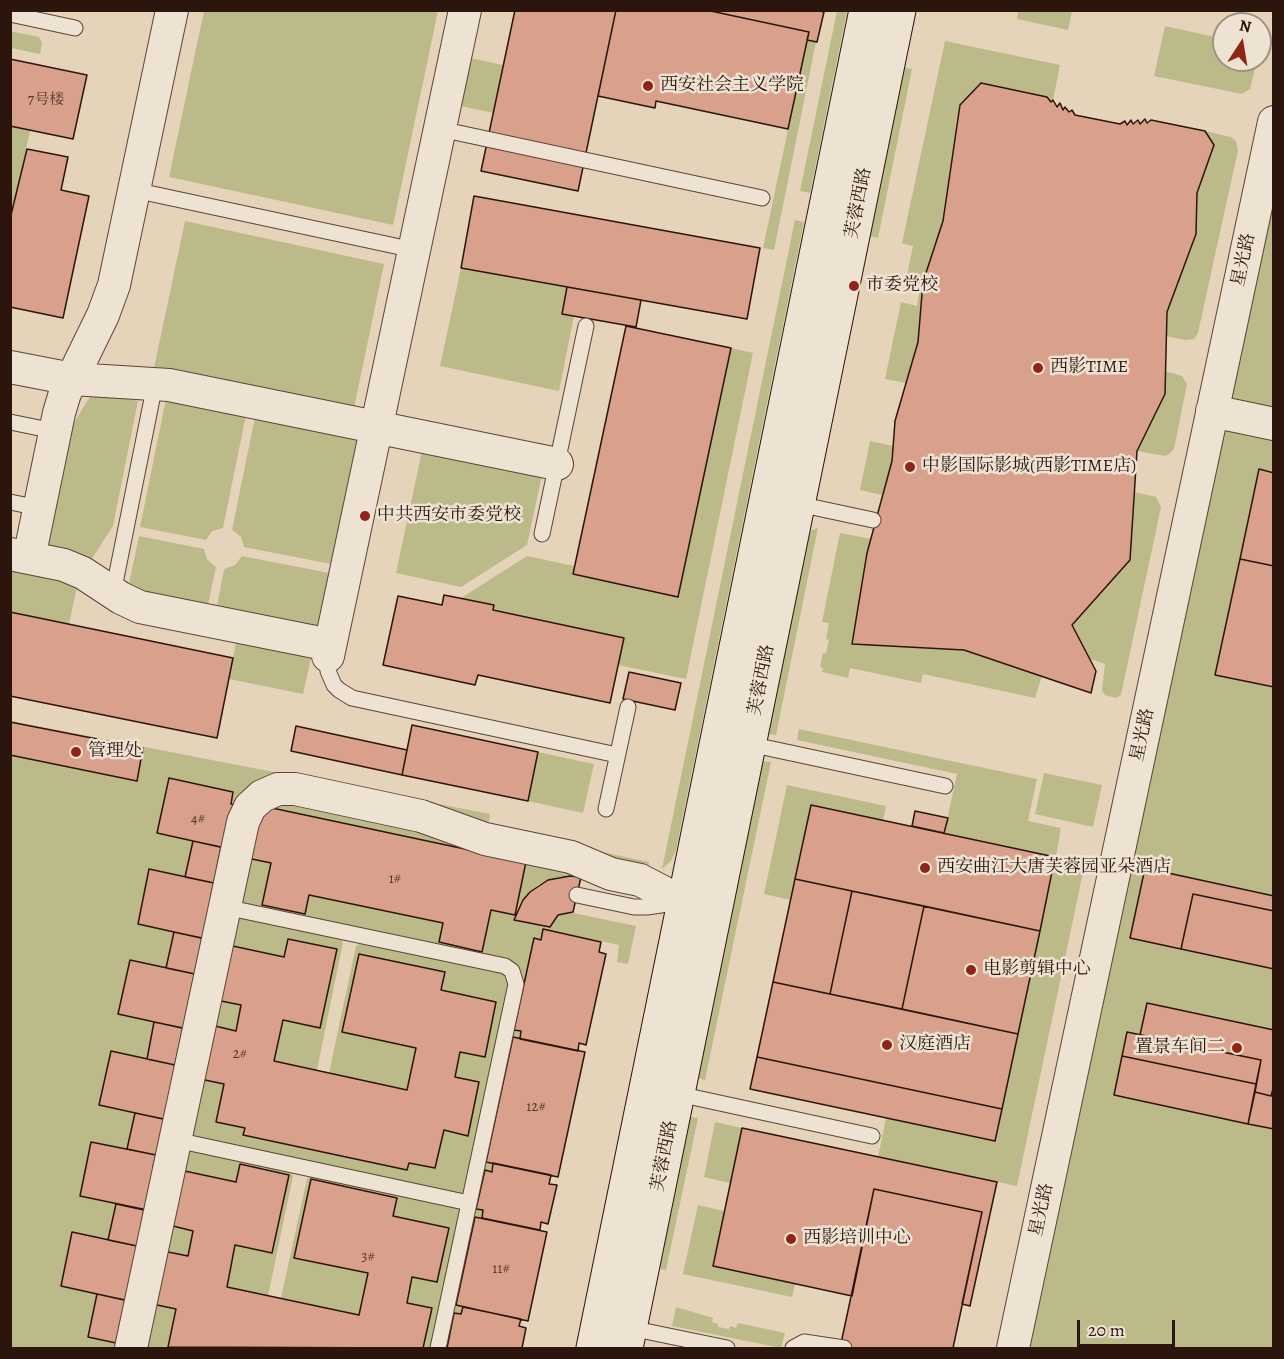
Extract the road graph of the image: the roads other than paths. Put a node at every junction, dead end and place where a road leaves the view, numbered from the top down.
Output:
1 (172, 10) edge
2 (465, 10) edge
3 (866, 10) edge
4 (898, 10) edge
5 (10, 14) edge
6 (75, 28) dead end
7 (1274, 122) edge
8 (440, 129) junction
9 (134, 190) junction
10 (762, 198) dead end
11 (414, 250) junction
12 (586, 327) dead end
13 (10, 367) edge
14 (72, 379) junction
15 (155, 384) junction
16 (1212, 411) junction
17 (10, 423) edge
18 (1274, 424) edge
19 (376, 428) junction
20 (54, 431) junction
21 (557, 464) junction
22 (798, 504) junction
23 (25, 505) edge
24 (873, 520) dead end
25 (542, 534) dead end
26 (20, 556) edge
27 (113, 593) junction
28 (329, 651) junction
29 (628, 707) dead end
30 (749, 744) junction
31 (617, 755) junction
32 (945, 786) dead end
33 (606, 809) dead end
34 (577, 895) dead end
35 (692, 905) junction
36 (225, 907) junction
37 (678, 1094) junction
38 (872, 1136) dead end
39 (176, 1140) junction
40 (469, 1203) junction
41 (628, 1338) edge
42 (131, 1348) edge
43 (438, 1348) edge
44 (593, 1348) edge
45 (727, 1348) edge
46 (793, 1348) edge
47 (844, 1348) edge
48 (1013, 1348) edge

1 - 9 street
2 - 8 street
3 - 35 main road, 芙蓉西路
4 - 22 main road, 芙蓉西路
5 - 6 lane
7 - 16 street, 星光路
8 - 10 lane
8 - 11 street
9 - 11 lane
9 - 14 street
11 - 19 street
12 - 21 lane
13 - 14 street
14 - 15 street
14 - 20 street
15 - 19 street
15 - 27 lane
16 - 18 street
16 - 48 street, 星光路
17 - 20 lane
19 - 21 street
19 - 28 street
20 - 23 street
21 - 25 lane
22 - 24 lane
22 - 30 main road, 芙蓉西路
23 - 26 street
26 - 27 street
27 - 28 street
28 - 31 lane
29 - 31 lane
30 - 32 lane
30 - 35 main road, 芙蓉西路
31 - 33 lane
34 - 35 lane
35 - 36 street
35 - 37 main road, 芙蓉西路
35 - 44 main road, 芙蓉西路
36 - 39 street
36 - 40 lane
37 - 38 lane
37 - 41 main road, 芙蓉西路
39 - 40 lane
39 - 42 street
40 - 43 lane
41 - 45 lane
46 - 47 lane

